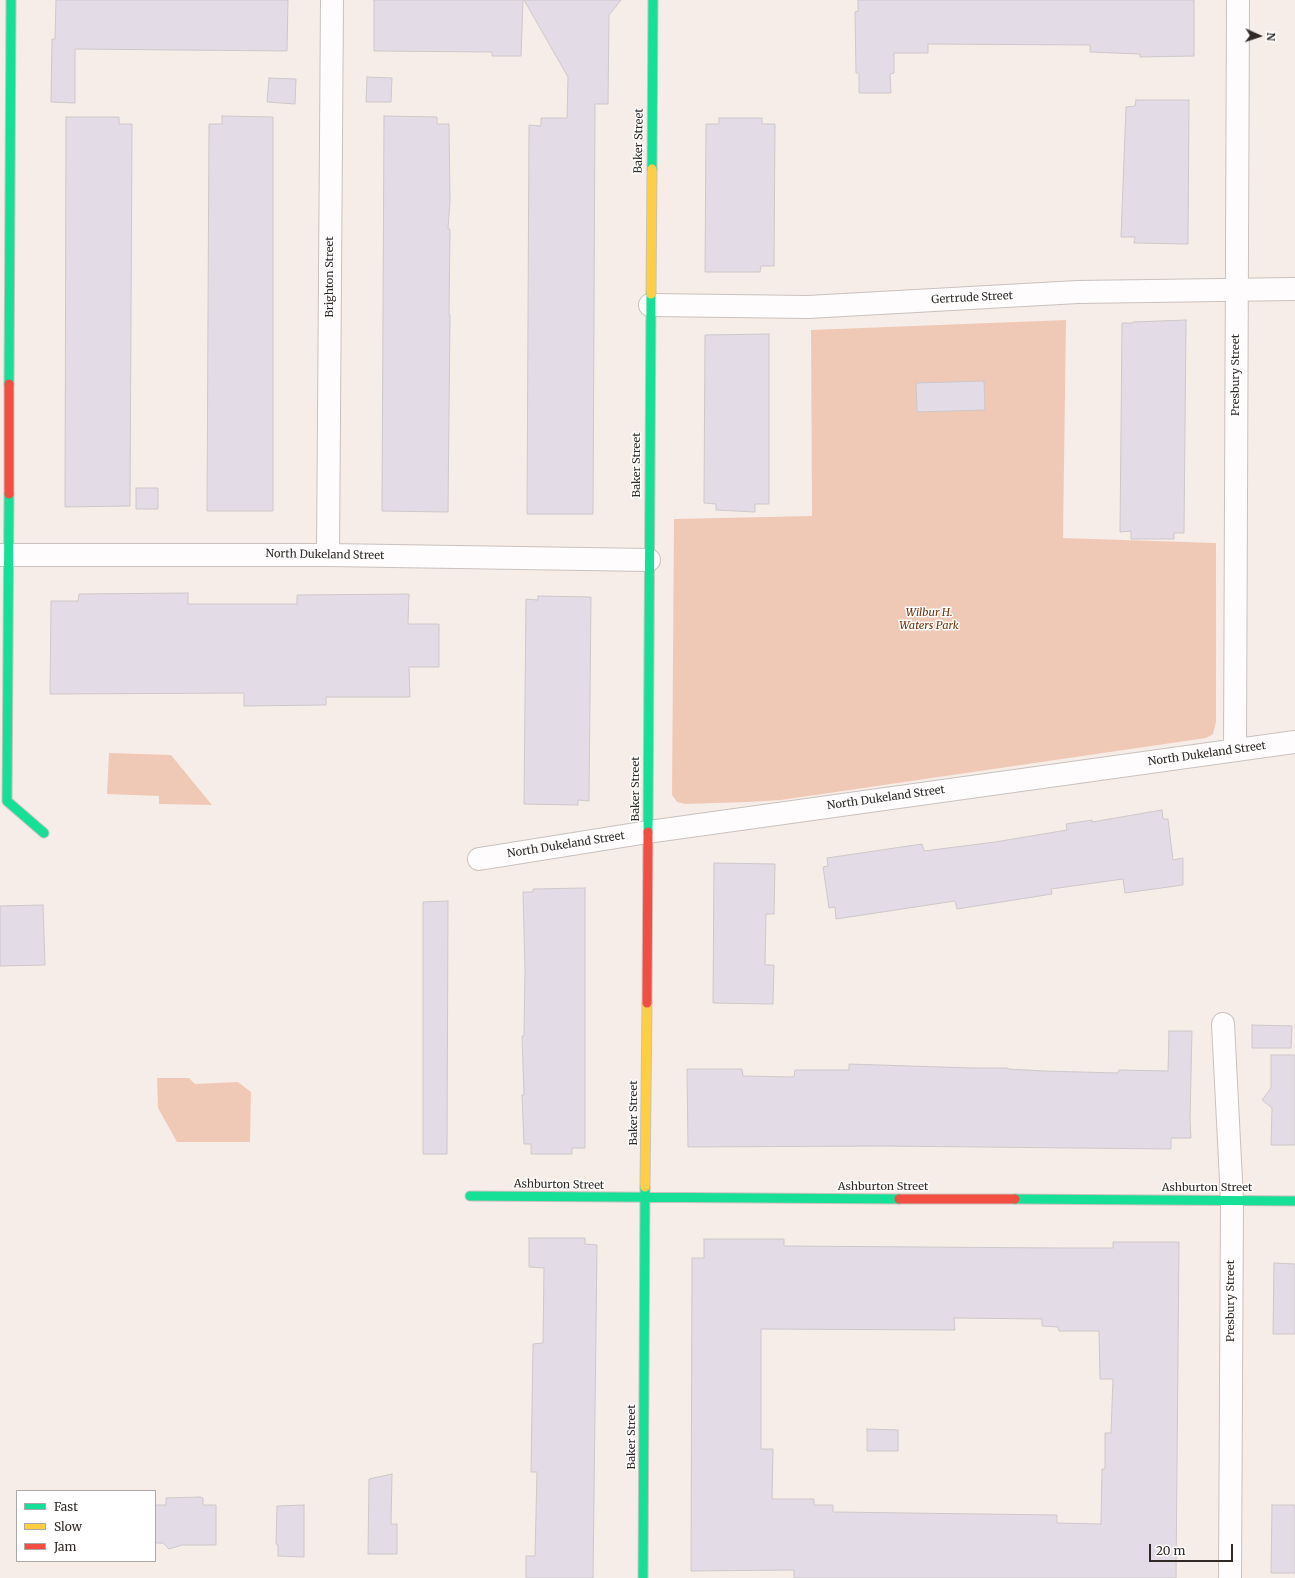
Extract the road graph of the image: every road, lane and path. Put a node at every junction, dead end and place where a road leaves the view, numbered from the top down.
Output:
1 (11, 0) edge
2 (332, 0) edge
3 (653, 0) edge
4 (1238, 0) edge
5 (1295, 289) edge
6 (1237, 290) junction
7 (650, 305) junction
8 (4, 555) edge
9 (328, 555) junction
10 (649, 560) junction
11 (1295, 742) edge
12 (1235, 750) junction
13 (648, 832) junction
14 (44, 833) dead end
15 (479, 859) dead end
16 (1223, 1024) dead end
17 (470, 1196) dead end
18 (645, 1198) junction
19 (1232, 1200) junction
20 (1295, 1201) edge
21 (643, 1578) edge
22 (1230, 1578) edge

1 - 8 street
2 - 9 street, Brighton Street
3 - 7 street, Baker Street
4 - 6 street, Presbury Street
5 - 6 street, Gertrude Street
6 - 7 street, Gertrude Street
6 - 12 street, Presbury Street
7 - 10 street, Baker Street
8 - 9 street, North Dukeland Street
8 - 14 street
9 - 10 street, North Dukeland Street
10 - 13 street, Baker Street
11 - 12 street, North Dukeland Street
12 - 13 street, North Dukeland Street
13 - 15 street, North Dukeland Street
13 - 18 street, Baker Street
16 - 19 street, Presbury Street
17 - 18 street, Ashburton Street
18 - 19 street, Ashburton Street
18 - 21 street, Baker Street
19 - 20 street, Ashburton Street
19 - 22 street, Presbury Street

